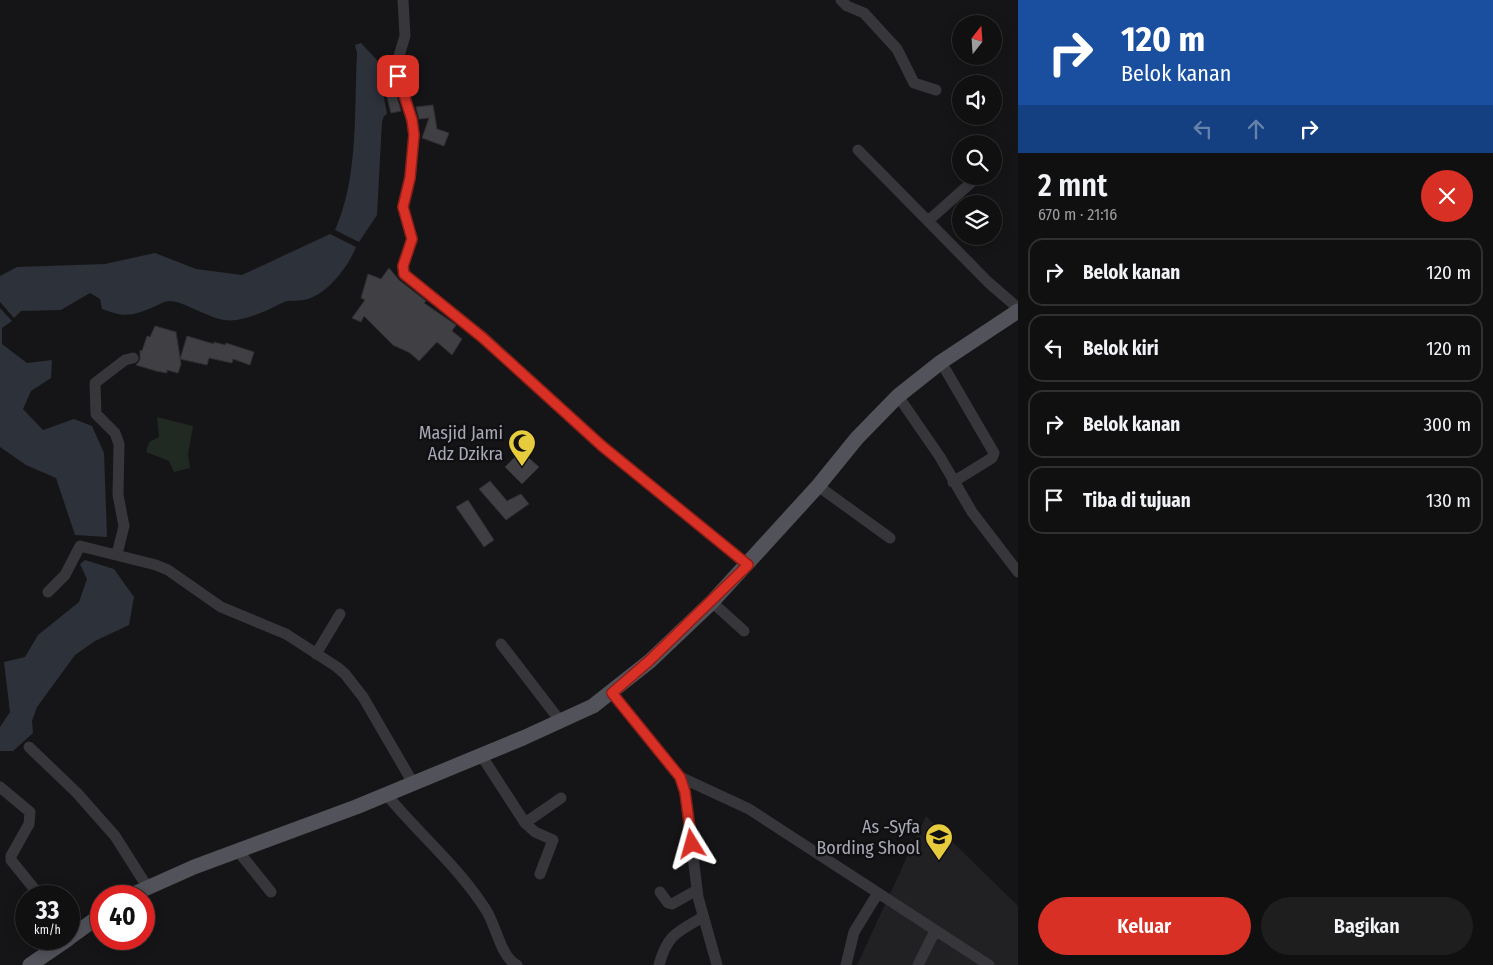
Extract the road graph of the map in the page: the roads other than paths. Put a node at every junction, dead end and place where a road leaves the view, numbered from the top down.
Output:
1 (403, 0) edge
2 (841, 0) edge
3 (936, 90) dead end
4 (858, 150) dead end
5 (968, 185) edge
6 (928, 221) junction
7 (1018, 309) edge
8 (133, 358) dead end
9 (941, 362) junction
10 (898, 396) junction
11 (952, 482) junction
12 (818, 486) junction
13 (890, 538) dead end
14 (113, 553) junction
15 (748, 565) junction
16 (1018, 572) edge
17 (48, 592) dead end
18 (712, 602) junction
19 (340, 614) dead end
20 (744, 631) dead end
21 (501, 644) dead end
22 (316, 654) junction
23 (612, 693) junction
24 (561, 722) junction
25 (29, 747) dead end
26 (481, 755) junction
27 (680, 777) junction
28 (413, 783) junction
29 (0, 787) edge
30 (386, 794) junction
31 (562, 798) dead end
32 (525, 823) junction
33 (238, 851) junction
34 (540, 874) dead end
35 (31, 885) edge
36 (146, 885) edge
37 (155, 885) edge
38 (697, 890) junction
39 (271, 892) dead end
40 (660, 892) dead end
41 (878, 893) junction
42 (703, 917) junction
43 (935, 931) junction
44 (52, 950) edge
45 (503, 960) edge
46 (988, 964) edge
47 (30, 965) edge
48 (516, 965) edge
49 (659, 965) edge
50 (717, 965) edge
51 (846, 965) edge
52 (918, 965) edge

1 - 15 street
2 - 3 street
4 - 6 street
5 - 6 street
6 - 7 street
7 - 9 main road
8 - 14 street
9 - 10 main road
9 - 11 street
10 - 11 street
10 - 12 main road
11 - 16 street
12 - 13 street
12 - 15 main road
14 - 17 street
14 - 22 street
15 - 18 main road
18 - 20 street
18 - 23 main road
19 - 22 street
21 - 24 street
22 - 28 street
23 - 24 main road
23 - 27 street
24 - 26 main road
25 - 36 street
26 - 28 main road
26 - 32 street
27 - 38 street
27 - 41 street
28 - 30 main road
29 - 35 street
30 - 33 main road
30 - 45 street
31 - 32 street
32 - 34 street
33 - 37 main road
33 - 39 street
38 - 40 street
38 - 42 street
41 - 43 street
41 - 51 street
42 - 49 street
42 - 50 street
43 - 46 street
43 - 52 street
44 - 47 main road
45 - 48 street

